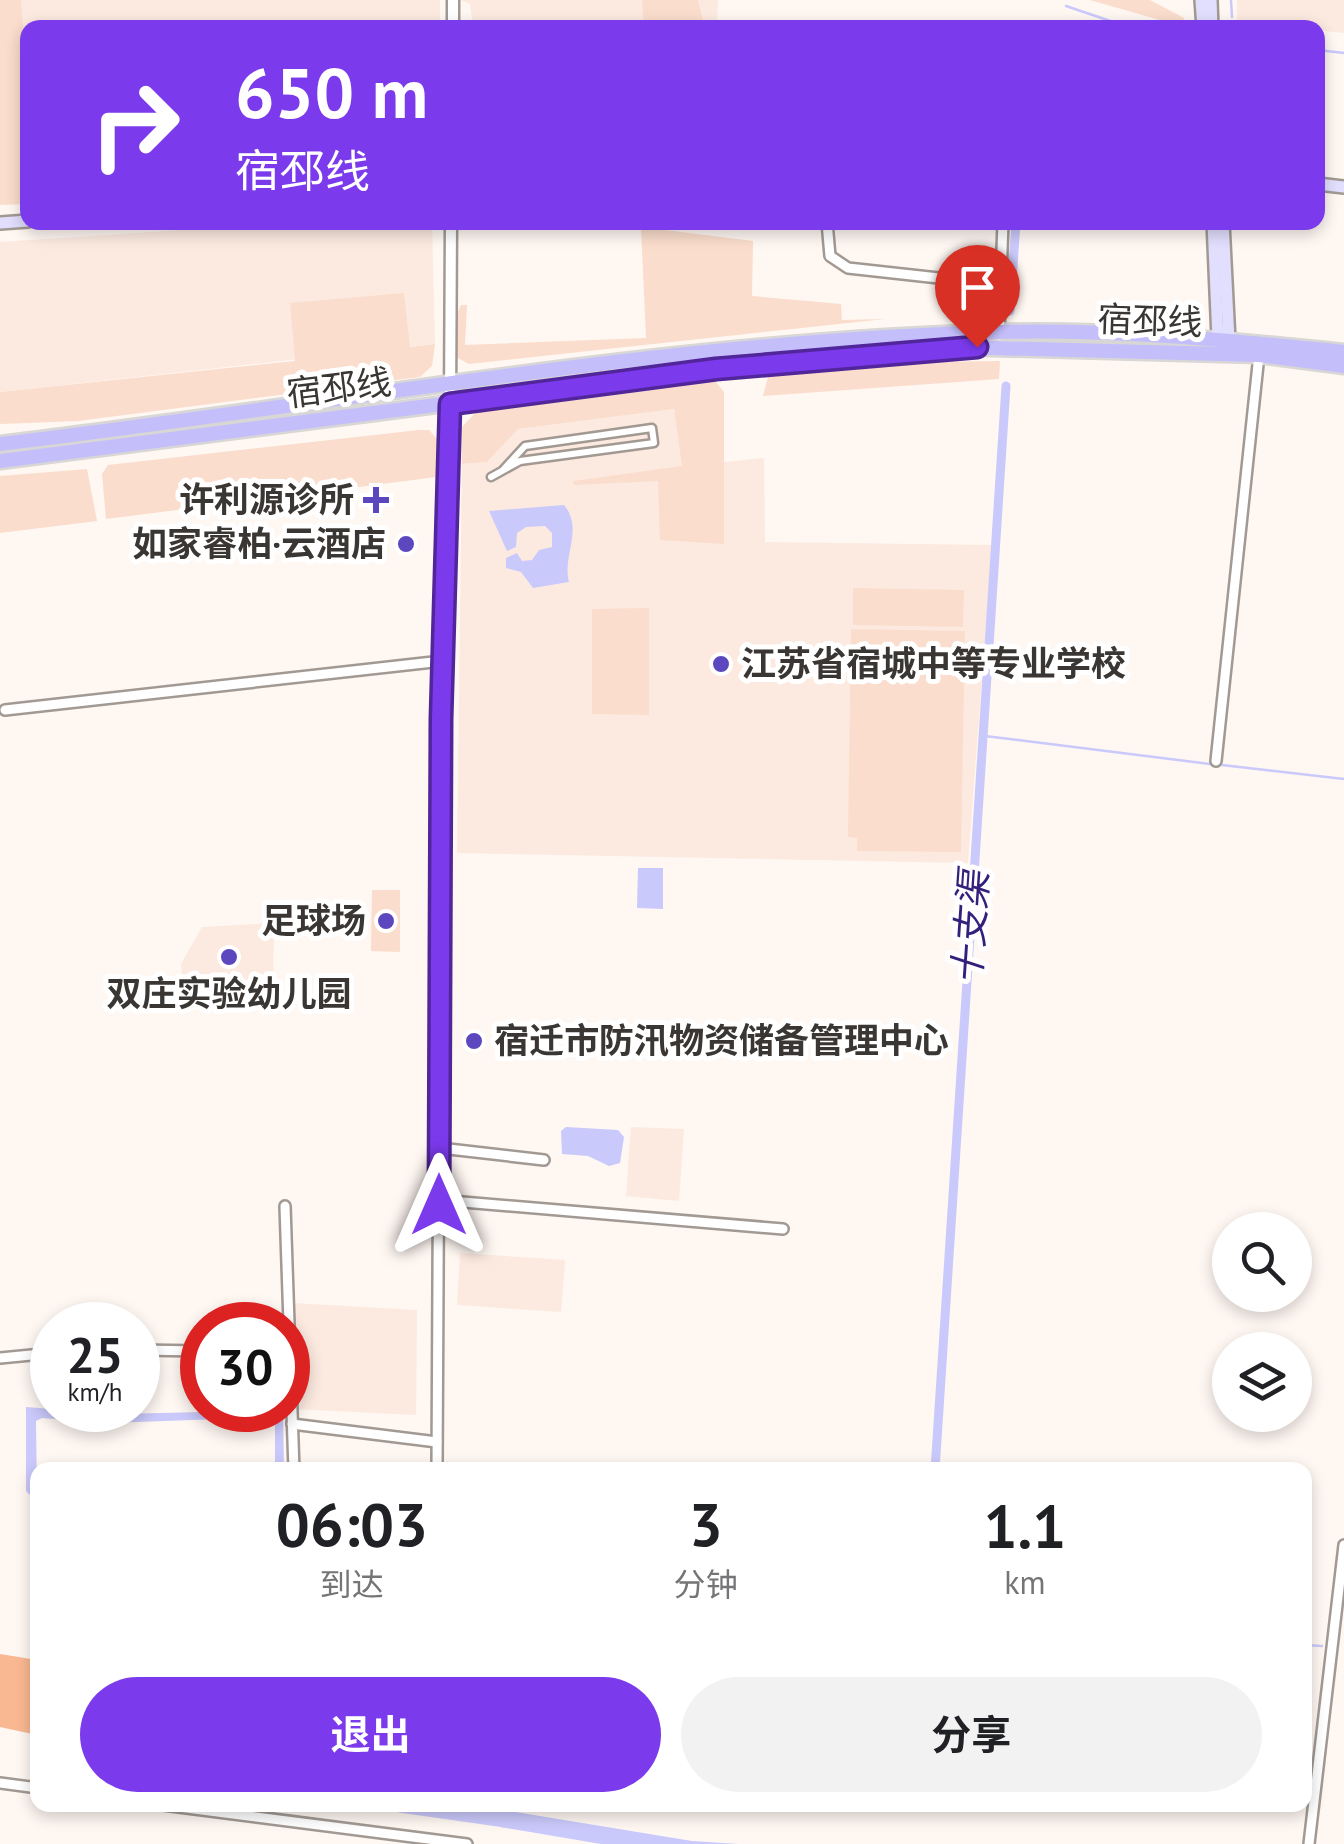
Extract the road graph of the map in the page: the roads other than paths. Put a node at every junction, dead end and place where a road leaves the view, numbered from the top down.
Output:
1 (451, 230) edge
2 (828, 230) edge
3 (1002, 230) edge
4 (1214, 230) edge
5 (1223, 230) edge
6 (1002, 285) junction
7 (999, 340) junction
8 (1224, 340) junction
9 (1344, 352) edge
10 (1260, 355) junction
11 (1344, 366) edge
12 (450, 387) junction
13 (450, 404) junction
14 (0, 444) edge
15 (0, 461) edge
16 (502, 471) junction
17 (491, 477) dead end
18 (442, 661) junction
19 (5, 710) dead end
20 (1216, 762) dead end
21 (440, 1148) junction
22 (544, 1160) dead end
23 (439, 1200) junction
24 (285, 1206) dead end
25 (784, 1229) dead end
26 (288, 1302) edge
27 (30, 1355) edge
28 (0, 1358) edge
29 (310, 1426) edge
30 (292, 1432) edge
31 (437, 1442) junction
32 (294, 1462) edge
33 (437, 1462) edge
34 (1344, 1544) edge
35 (0, 1783) edge
36 (30, 1787) edge
37 (1312, 1811) edge
38 (218, 1812) edge
39 (1312, 1812) edge
40 (467, 1844) edge
41 (1308, 1844) edge

1 - 12 street
2 - 6 street
3 - 6 street
4 - 8 main road
5 - 8 main road
6 - 7 street
7 - 8 main road, 宿邳线
7 - 10 main road, 宿邳线
7 - 12 main road, 宿邳线
7 - 13 main road, 宿邳线
8 - 9 main road, 宿邳线
10 - 11 main road, 宿邳线
10 - 20 street
12 - 13 street
12 - 14 main road, 宿邳线
13 - 15 main road, 宿邳线
13 - 18 street
16 - 16 street
16 - 17 street
18 - 19 street
18 - 21 street
21 - 22 street
21 - 23 street
23 - 25 street
23 - 31 street
24 - 26 street
27 - 28 street
29 - 31 street
30 - 32 street
31 - 33 street
34 - 37 street
35 - 36 street
38 - 40 street
39 - 41 street

